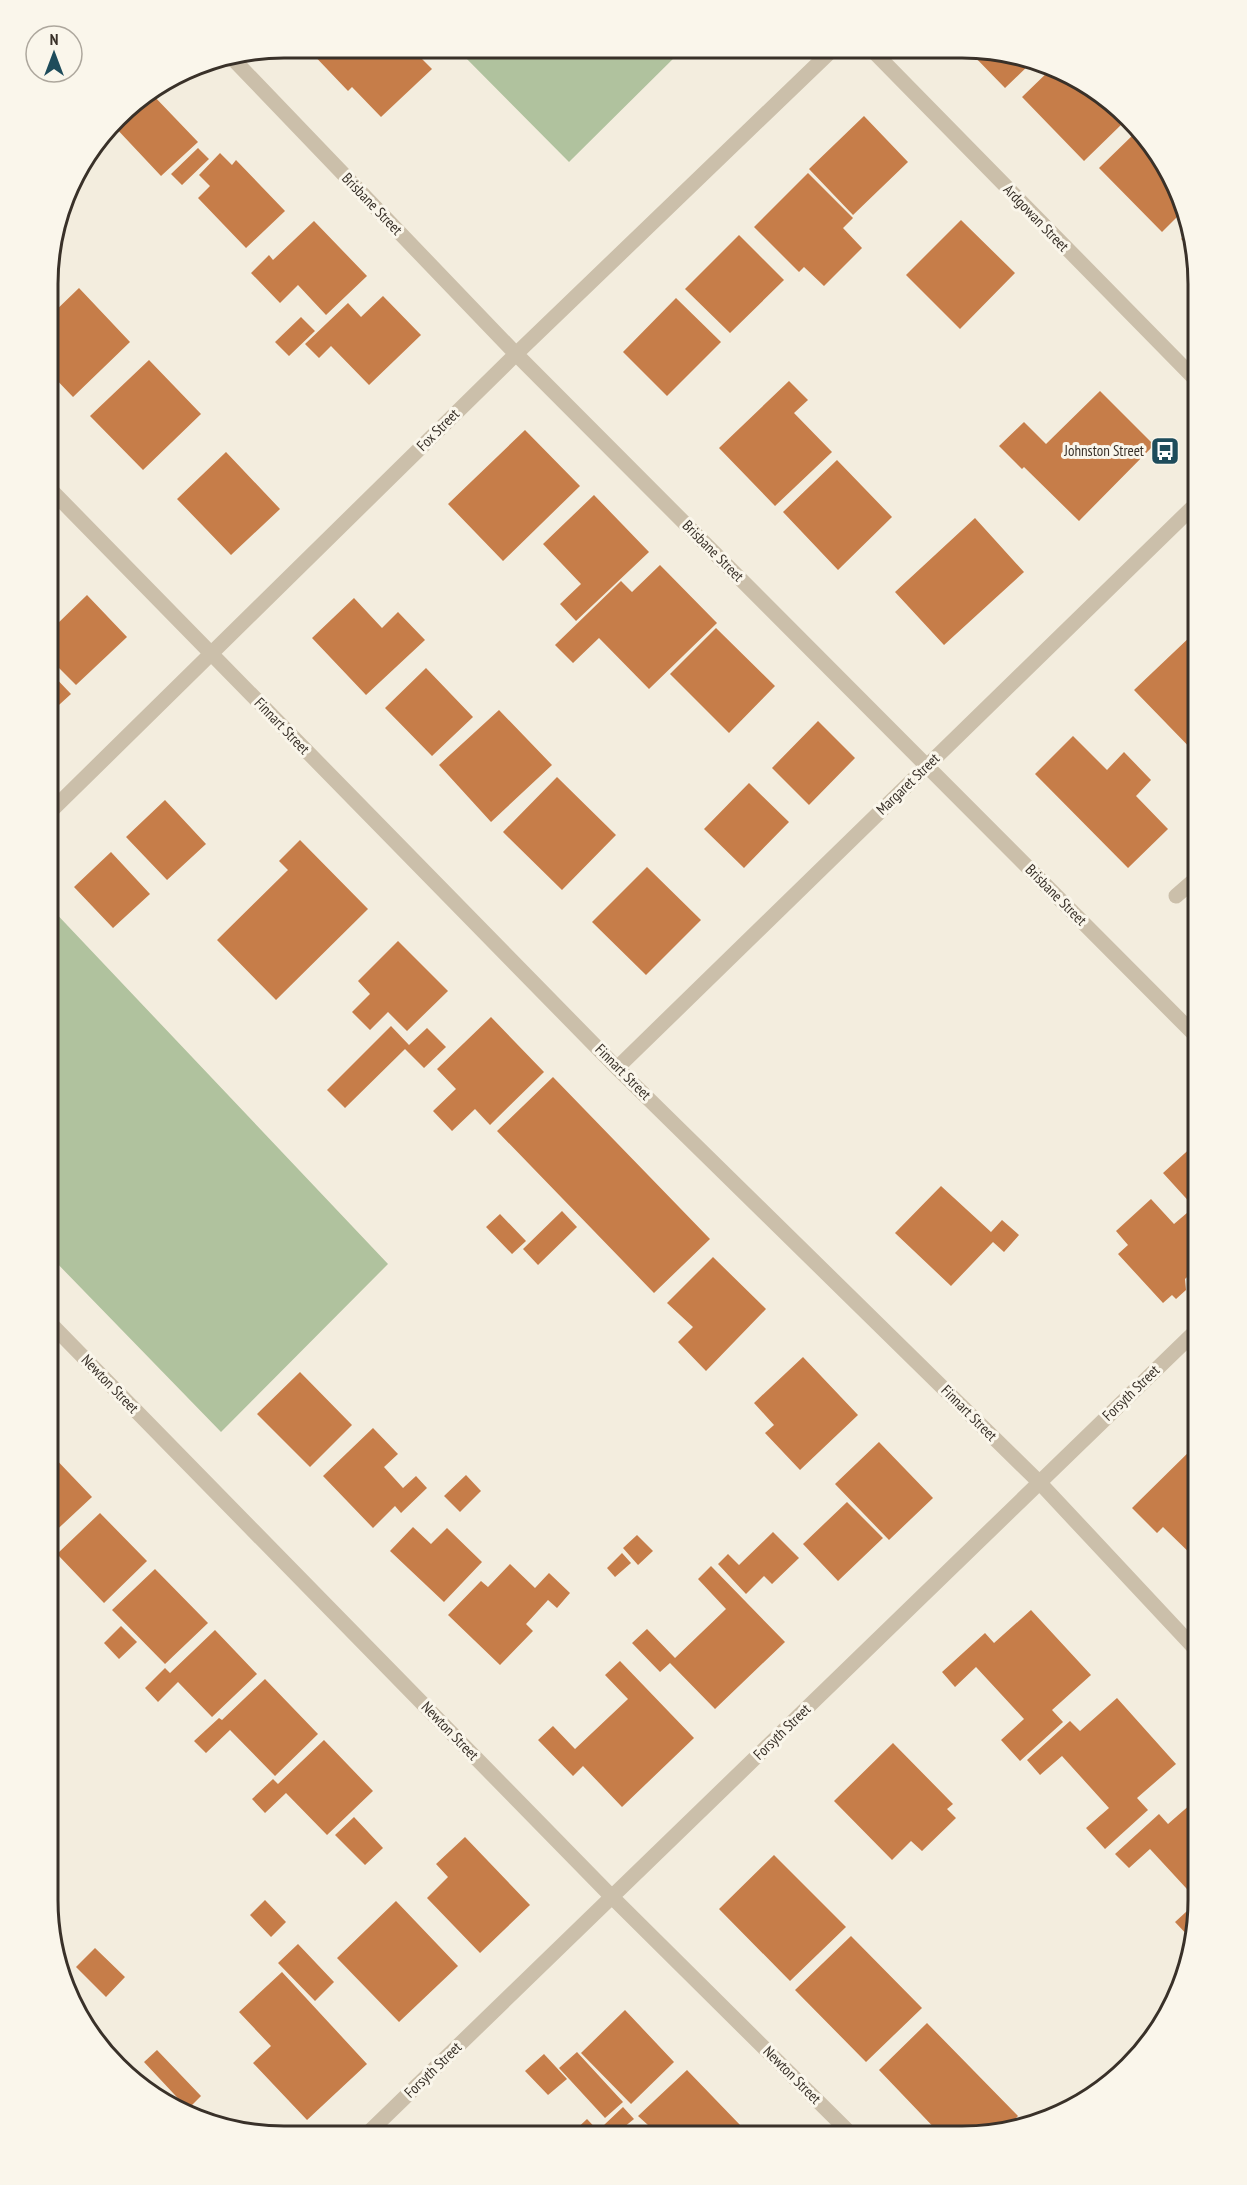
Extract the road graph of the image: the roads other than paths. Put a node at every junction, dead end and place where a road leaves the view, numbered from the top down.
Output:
1 (824, 58) edge
2 (880, 58) edge
3 (237, 64) edge
4 (516, 354) junction
5 (1189, 374) edge
6 (58, 497) edge
7 (1189, 511) edge
8 (211, 654) junction
9 (928, 765) junction
10 (58, 804) edge
11 (1189, 885) edge
12 (1176, 896) dead end
13 (1189, 1029) edge
14 (617, 1068) junction
15 (58, 1331) edge
16 (1189, 1338) edge
17 (1039, 1482) junction
18 (1189, 1643) edge
19 (612, 1897) junction
20 (375, 2126) edge
21 (843, 2126) edge

1 - 4 street, Fox Street
2 - 5 street, Ardgowan Street
3 - 4 street, Brisbane Street
4 - 8 street, Fox Street
4 - 9 street, Brisbane Street
6 - 8 street, Finnart Street
7 - 9 street, Margaret Street
8 - 10 street, Fox Street
8 - 14 street, Finnart Street
9 - 13 street, Brisbane Street
9 - 14 street, Margaret Street
11 - 12 street
14 - 17 street, Finnart Street
15 - 19 street, Newton Street
16 - 17 street, Forsyth Street
17 - 18 street, Finnart Street
17 - 19 street, Forsyth Street
19 - 20 street, Forsyth Street
19 - 21 street, Newton Street

